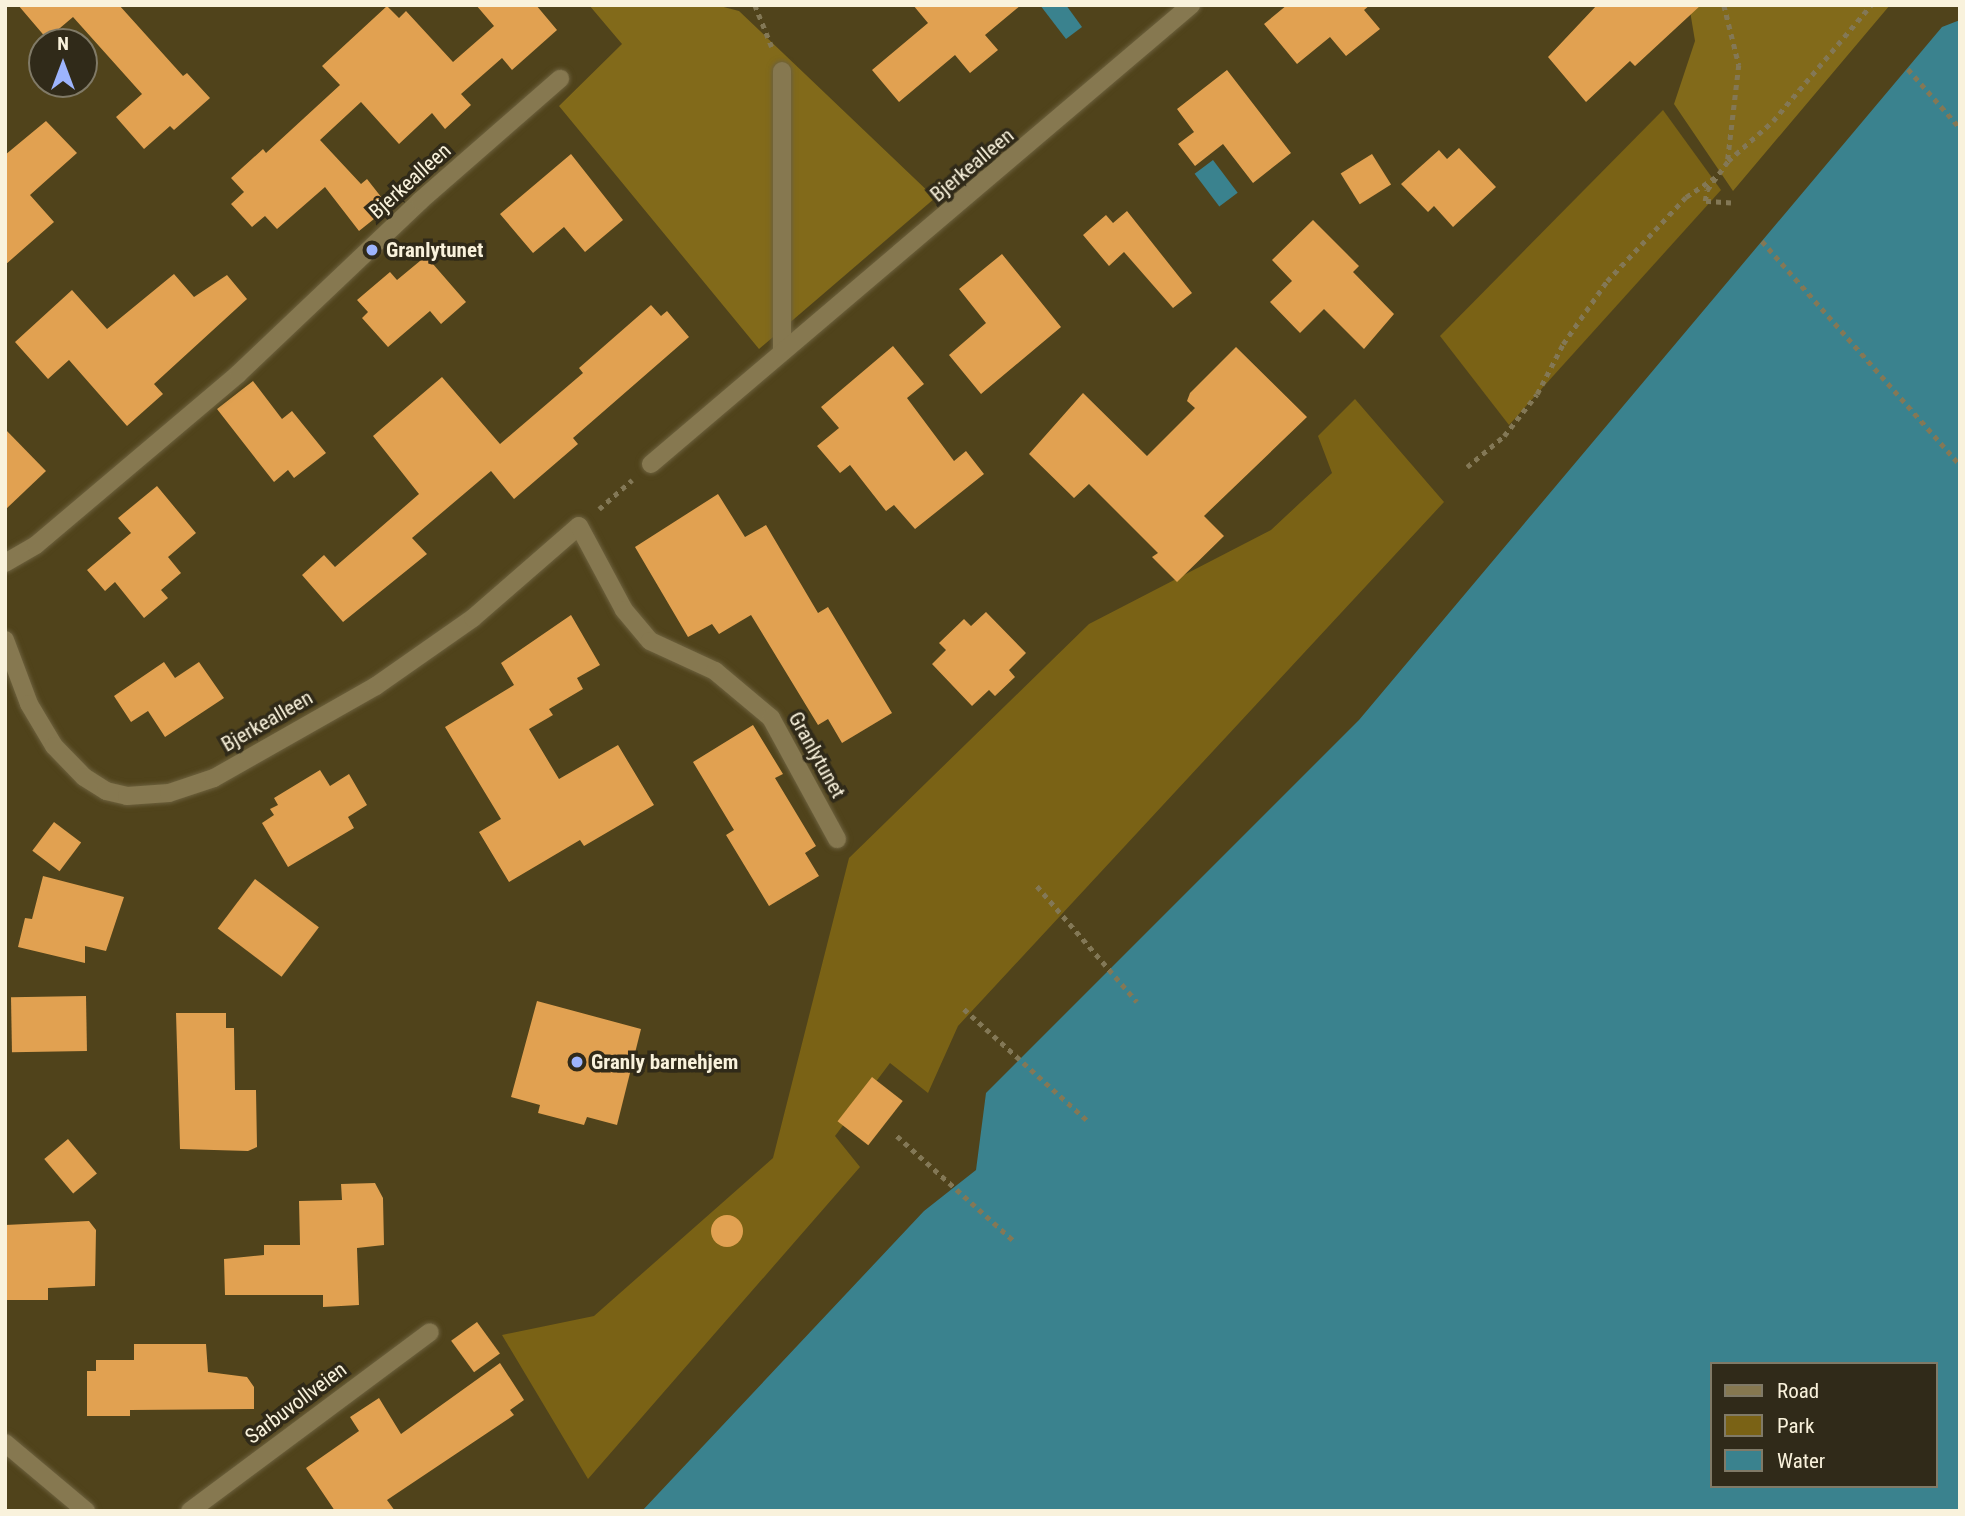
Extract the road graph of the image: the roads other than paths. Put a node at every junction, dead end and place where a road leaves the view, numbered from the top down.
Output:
1 (1191, 5) edge
2 (782, 71) road end
3 (560, 79) dead end
4 (782, 352) junction
5 (651, 464) road end
6 (579, 526) joint
7 (5, 564) edge
8 (5, 640) edge
9 (837, 839) dead end
10 (430, 1332) dead end
11 (5, 1443) edge
12 (86, 1511) edge
13 (190, 1511) edge

1 - 4 street, Bjerkealleen
2 - 4 street
3 - 7 street, Bjerkealleen
4 - 5 street, Bjerkealleen
6 - 8 street, Bjerkealleen
6 - 9 street, Granlytunet
10 - 13 street, Sarbuvollveien
11 - 12 street

